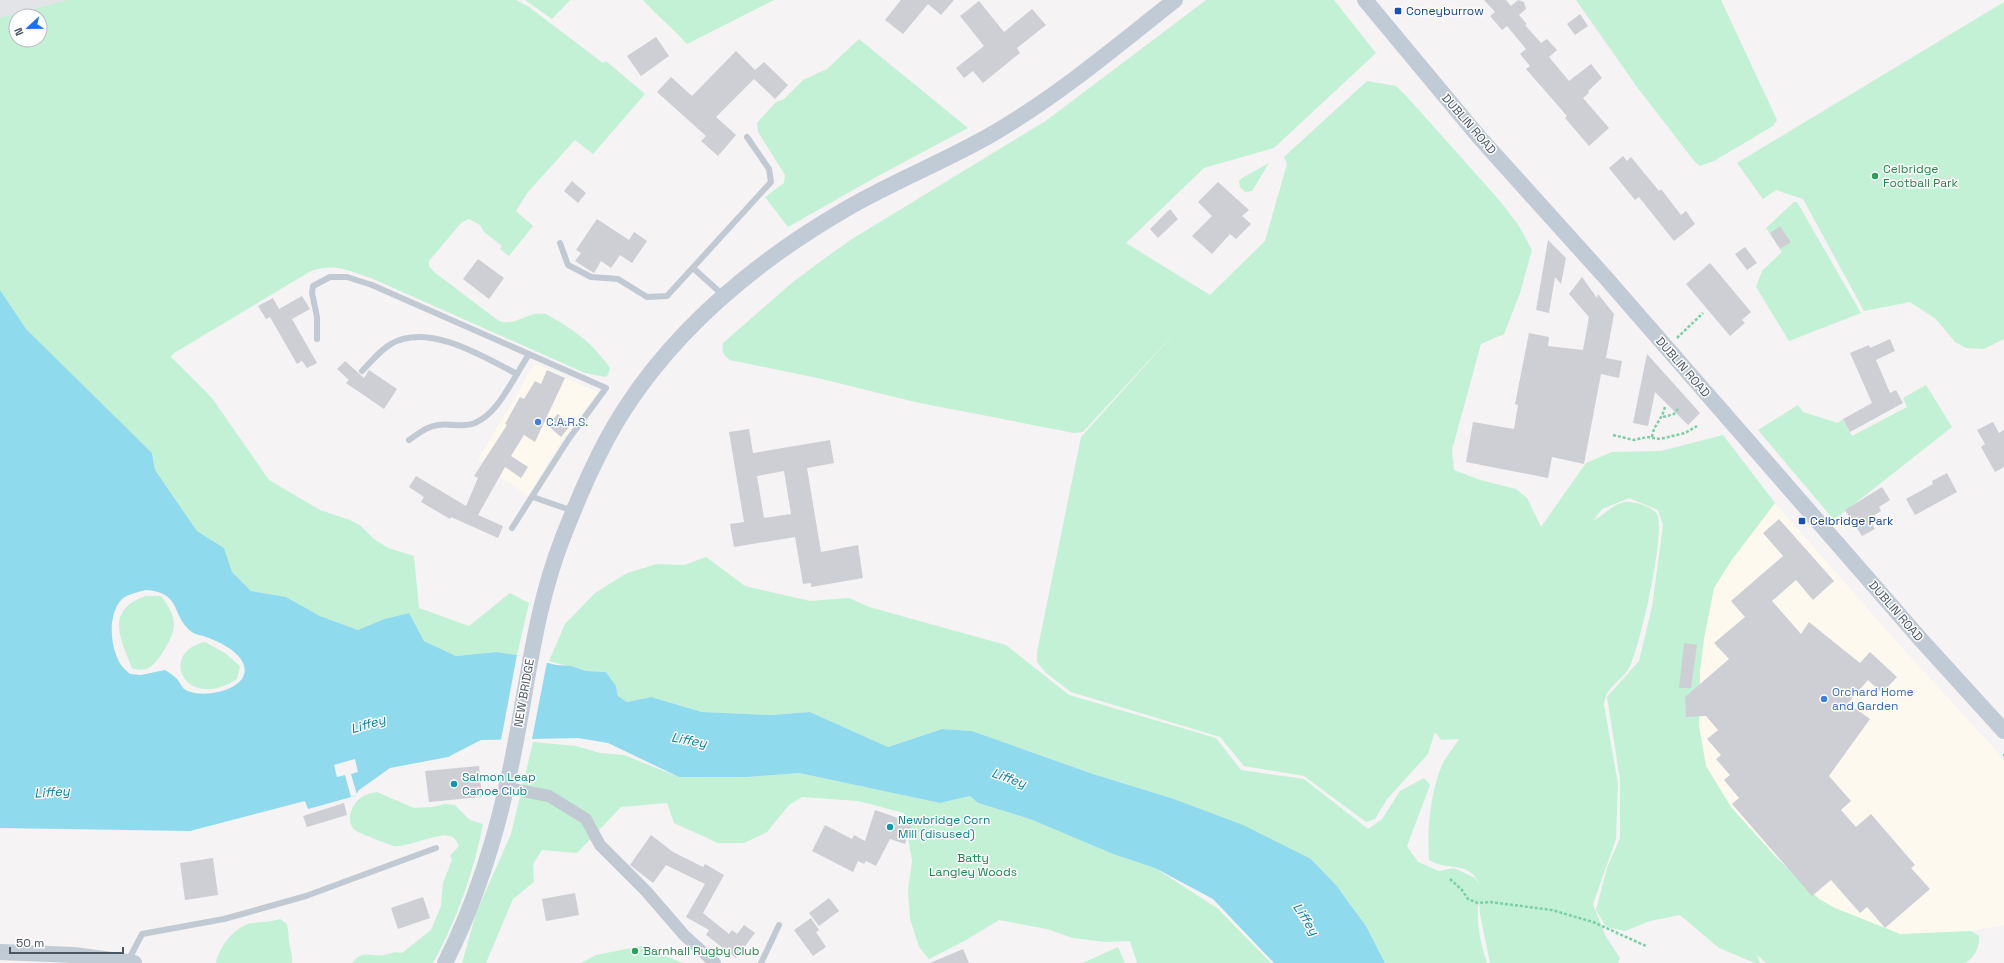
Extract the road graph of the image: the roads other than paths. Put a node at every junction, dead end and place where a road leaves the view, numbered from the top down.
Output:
1 (1175, 0) edge
2 (1365, 0) edge
3 (747, 137) dead end
4 (560, 243) dead end
5 (693, 268) junction
6 (724, 296) junction
7 (317, 339) dead end
8 (529, 354) junction
9 (362, 371) dead end
10 (517, 374) junction
11 (409, 440) dead end
12 (533, 497) junction
13 (574, 511) junction
14 (512, 528) dead end
15 (2004, 731) edge
16 (507, 788) junction
17 (436, 848) dead end
18 (779, 925) dead end
19 (461, 932) junction
20 (0, 952) edge
21 (131, 962) edge
22 (445, 963) edge
23 (455, 963) edge
24 (714, 963) edge
25 (761, 963) edge

1 - 6 main road, NEW BRIDGE
2 - 15 main road, DUBLIN ROAD
3 - 5 lane
4 - 5 lane
5 - 6 lane
6 - 13 main road, NEW BRIDGE
7 - 8 lane
8 - 10 lane
8 - 12 lane
9 - 10 lane
10 - 11 lane
12 - 13 lane
12 - 14 lane
13 - 16 main road, NEW BRIDGE
16 - 19 main road, NEW BRIDGE
16 - 24 street
17 - 21 lane
18 - 25 lane
19 - 22 main road
19 - 23 main road
20 - 21 main road

